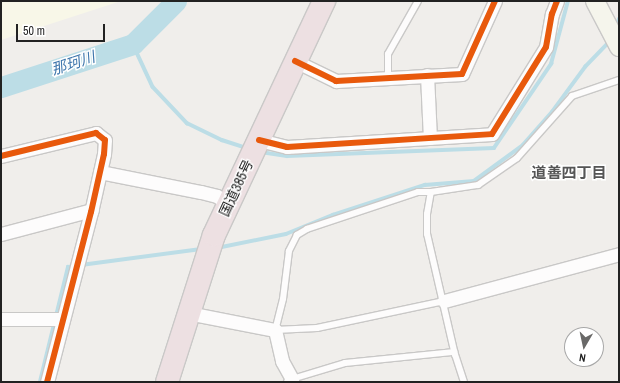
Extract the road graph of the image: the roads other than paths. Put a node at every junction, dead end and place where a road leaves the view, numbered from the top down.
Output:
1 (307, 1) edge
2 (324, 1) edge
3 (418, 1) edge
4 (495, 1) edge
5 (557, 1) edge
6 (595, 1) edge
7 (619, 47) edge
8 (295, 61) junction
9 (427, 75) junction
10 (388, 77) junction
11 (619, 80) edge
12 (430, 138) junction
13 (259, 140) junction
14 (1, 156) edge
15 (100, 172) junction
16 (431, 192) junction
17 (222, 200) junction
18 (92, 210) junction
19 (1, 234) edge
20 (619, 254) edge
21 (444, 301) junction
22 (188, 313) junction
23 (1, 319) edge
24 (63, 319) junction
25 (275, 330) junction
26 (454, 352) junction
27 (291, 381) edge
28 (47, 382) edge
29 (163, 382) edge
30 (167, 382) edge
31 (464, 382) edge

1 - 17 highway, 国道385号
2 - 8 highway, 国道385号
3 - 10 lane
4 - 9 street
5 - 12 street
6 - 7 main road
8 - 10 street
8 - 13 highway, 国道385号
9 - 10 street
9 - 12 street
11 - 16 lane
12 - 13 street
13 - 17 highway, 国道385号
14 - 15 street
15 - 17 street
15 - 18 street
16 - 21 lane
16 - 25 lane
17 - 22 highway, 国道385号
17 - 29 highway, 国道385号
18 - 19 street
18 - 24 street
20 - 21 street
21 - 25 lane
21 - 26 lane
22 - 25 street
22 - 30 highway, 国道385号
23 - 24 street
24 - 28 street
25 - 27 street
26 - 27 lane
26 - 31 lane

